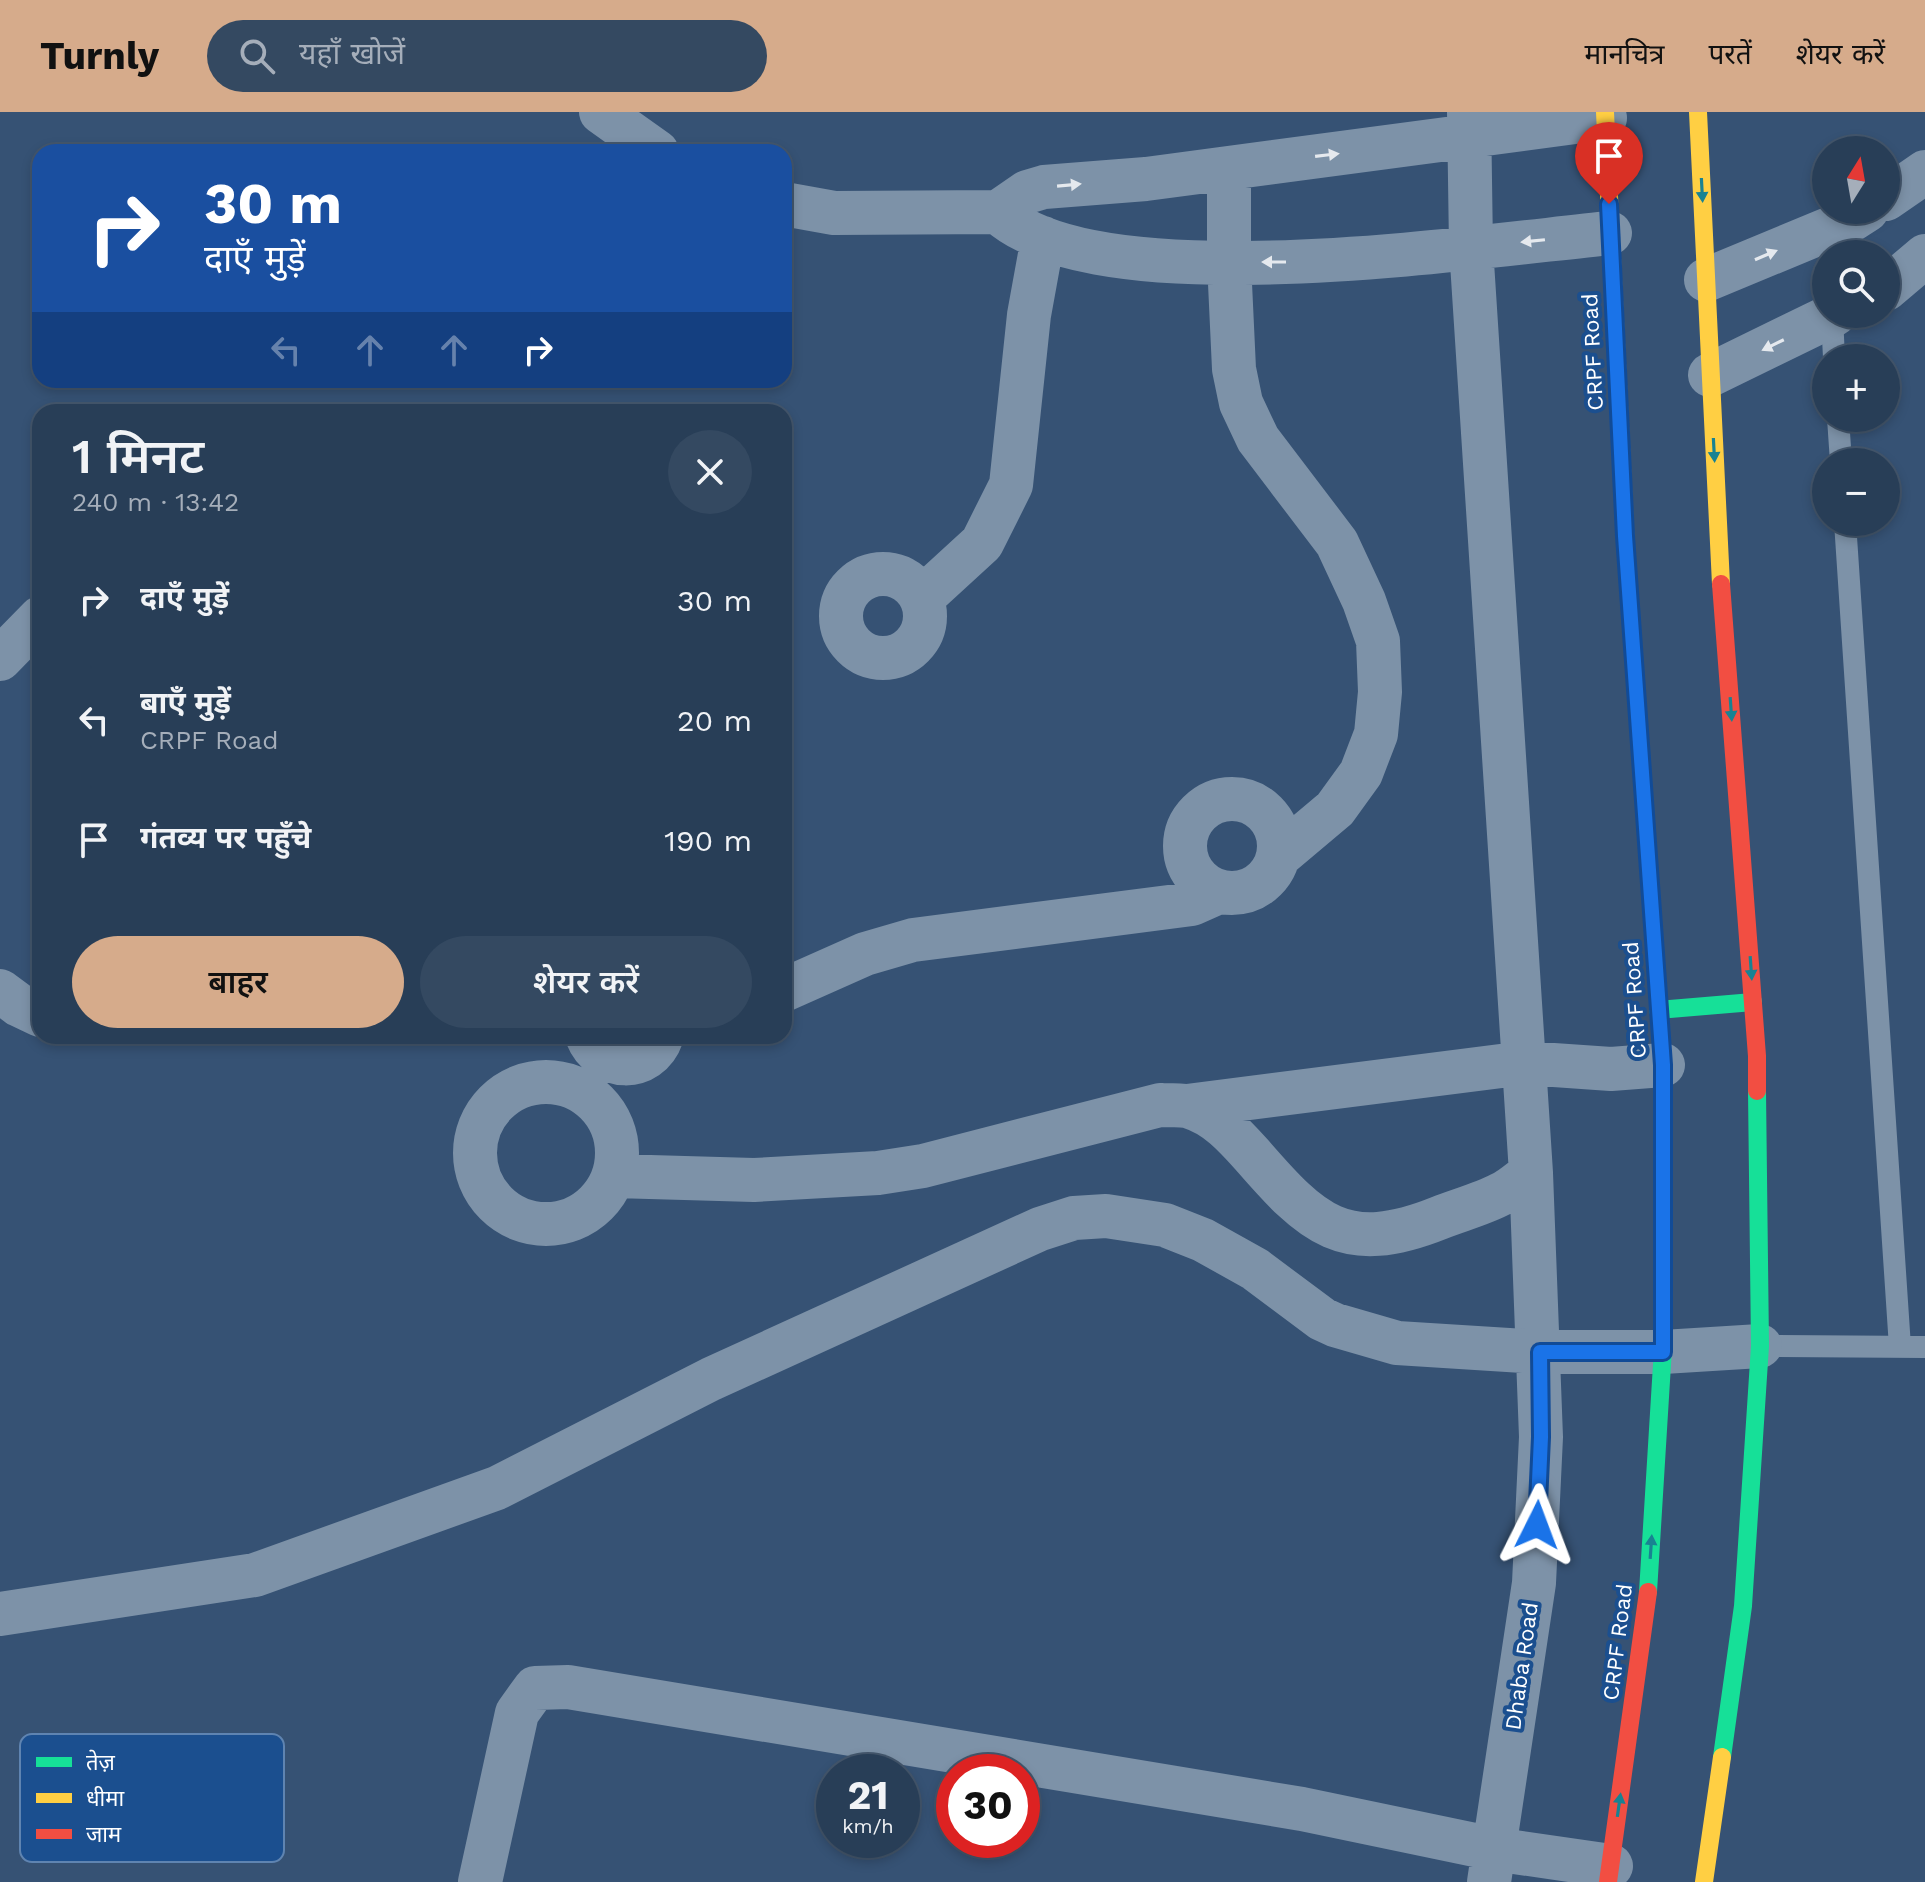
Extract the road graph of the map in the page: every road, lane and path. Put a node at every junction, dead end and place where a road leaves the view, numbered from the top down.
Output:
1 (601, 112) edge
2 (1698, 112) edge
3 (1605, 115) edge
4 (1469, 125) edge
5 (646, 144) edge
6 (1229, 168) junction
7 (1925, 172) edge
8 (1900, 189) edge
9 (792, 205) edge
10 (998, 212) junction
11 (1852, 224) edge
12 (1610, 233) junction
13 (1043, 238) junction
14 (1834, 240) edge
15 (1471, 247) junction
16 (1812, 248) edge
17 (1925, 256) edge
18 (1229, 262) junction
19 (1900, 277) edge
20 (1706, 280) junction
21 (1834, 329) edge
22 (1710, 375) junction
23 (1846, 536) edge
24 (922, 598) dead end
25 (32, 626) edge
26 (0, 659) edge
27 (1278, 857) junction
28 (1219, 892) junction
29 (792, 986) edge
30 (0, 991) edge
31 (1753, 1002) junction
32 (1658, 1010) junction
33 (32, 1011) edge
34 (591, 1044) edge
35 (658, 1044) edge
36 (1524, 1063) junction
37 (1663, 1065) junction
38 (1187, 1106) junction
39 (1531, 1173) junction
40 (615, 1176) dead end
41 (1760, 1346) junction
42 (1900, 1347) junction
43 (1925, 1347) edge
44 (1540, 1352) junction
45 (1663, 1352) junction
46 (0, 1614) edge
47 (1492, 1865) edge
48 (1610, 1874) edge
49 (480, 1882) edge
50 (1704, 1882) edge

1 - 5 street
2 -> 20 street
3 - 4 street
3 - 12 street, CRPF Road
6 -> 4 street
4 - 15 street, Dhaba Road
10 -> 6 street
6 - 18 street
7 - 8 street
9 - 10 street
10 - 13 street
11 - 14 street
12 -> 15 street
12 - 32 street, CRPF Road
13 - 18 street
13 - 24 street
15 -> 18 street
15 - 36 street, Dhaba Road
20 -> 16 street
17 - 19 street
18 - 27 street
20 - 22 street
21 -> 22 street
22 -> 31 street
23 - 42 lane
25 - 26 street
27 - 28 street
27 - 28 street
28 - 29 street
30 - 33 street
31 - 32 street
31 - 41 street
32 - 37 street, CRPF Road
34 - 35 street
36 - 37 street
36 - 38 street
36 - 39 street, Dhaba Road
37 - 45 street, CRPF Road
38 - 39 street
38 - 40 street
39 - 44 street, Dhaba Road
41 - 42 lane
41 - 45 street
41 - 50 street
42 - 43 lane
44 - 45 street
44 - 46 street
44 - 47 street, Dhaba Road
48 -> 45 street, CRPF Road
47 - 48 street
47 - 49 street

